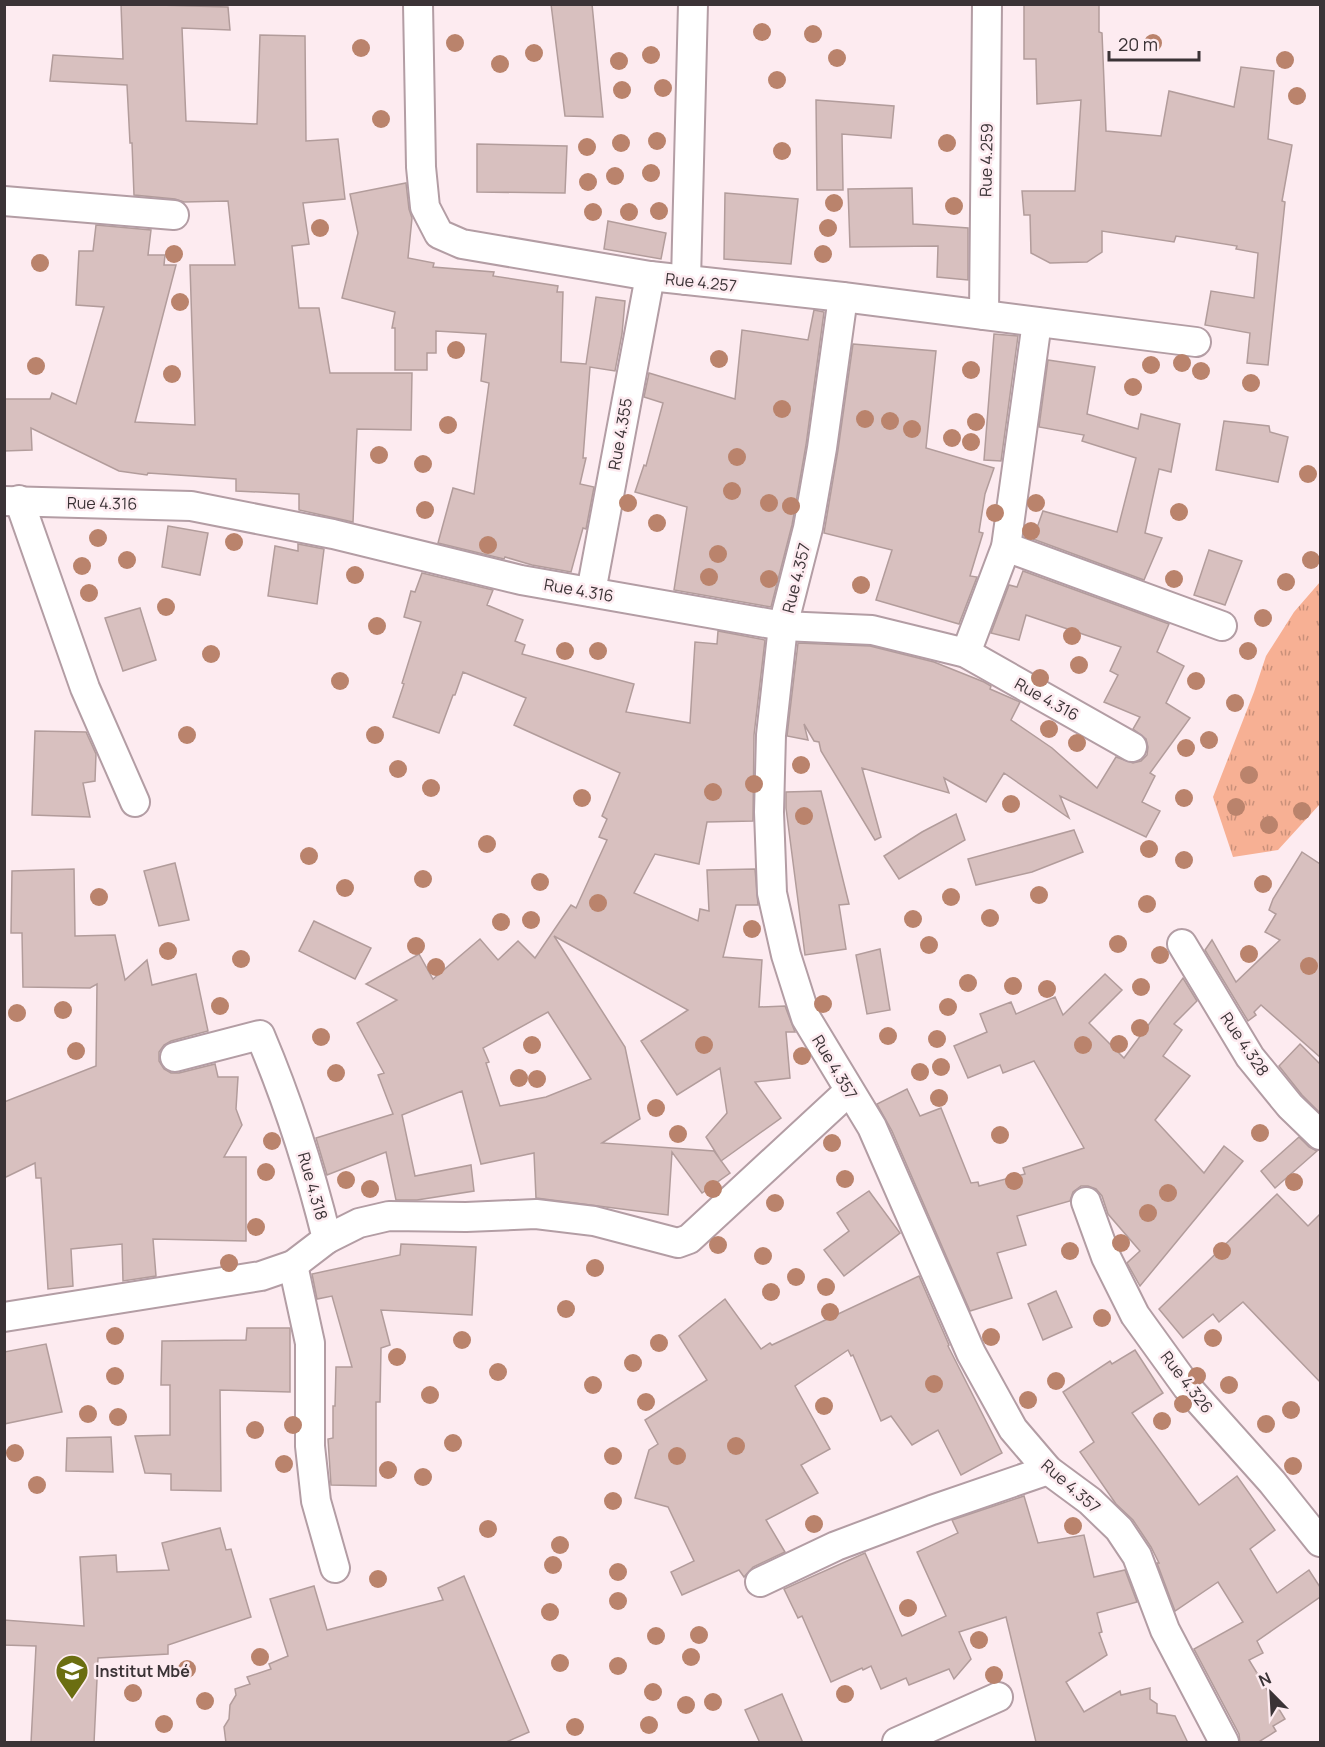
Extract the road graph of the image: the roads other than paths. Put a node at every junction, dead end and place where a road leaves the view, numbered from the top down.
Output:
1 (418, 4) edge
2 (693, 4) edge
3 (987, 4) edge
4 (4, 201) edge
5 (174, 215) dead end
6 (650, 276) junction
7 (686, 280) junction
8 (843, 297) junction
9 (984, 315) junction
10 (1037, 322) junction
11 (1196, 342) dead end
12 (12, 500) edge
13 (1006, 547) junction
14 (591, 592) junction
15 (783, 626) junction
16 (1222, 626) dead end
17 (966, 653) junction
18 (1132, 747) dead end
19 (135, 802) dead end
20 (1182, 944) dead end
21 (175, 1057) dead end
22 (849, 1091) junction
23 (1320, 1135) edge
24 (1086, 1202) dead end
25 (327, 1239) junction
26 (293, 1265) junction
27 (4, 1317) edge
28 (1048, 1470) junction
29 (1320, 1542) edge
30 (335, 1568) dead end
31 (760, 1582) dead end
32 (998, 1697) dead end
33 (897, 1743) edge
34 (1224, 1743) edge

1 - 6 street, Rue 4.257
2 - 7 street
3 - 9 street, Rue 4.259
4 - 5 street
6 - 7 street, Rue 4.257
6 - 14 street, Rue 4.355
7 - 8 street, Rue 4.257
8 - 9 street, Rue 4.257
8 - 15 street, Rue 4.357
9 - 10 street, Rue 4.257
10 - 11 street, Rue 4.257
10 - 13 street
12 - 14 street, Rue 4.316
12 - 19 street
13 - 16 street
13 - 17 street
14 - 15 street, Rue 4.316
15 - 17 street, Rue 4.316
15 - 22 street, Rue 4.357
17 - 18 street, Rue 4.316
20 - 23 street, Rue 4.328
21 - 25 street, Rue 4.318
22 - 25 street
22 - 28 street, Rue 4.357
24 - 29 street, Rue 4.326
25 - 26 street, Rue 4.318
26 - 27 street, Rue 4.318
26 - 30 street
28 - 31 street
28 - 34 street, Rue 4.357
32 - 33 street

